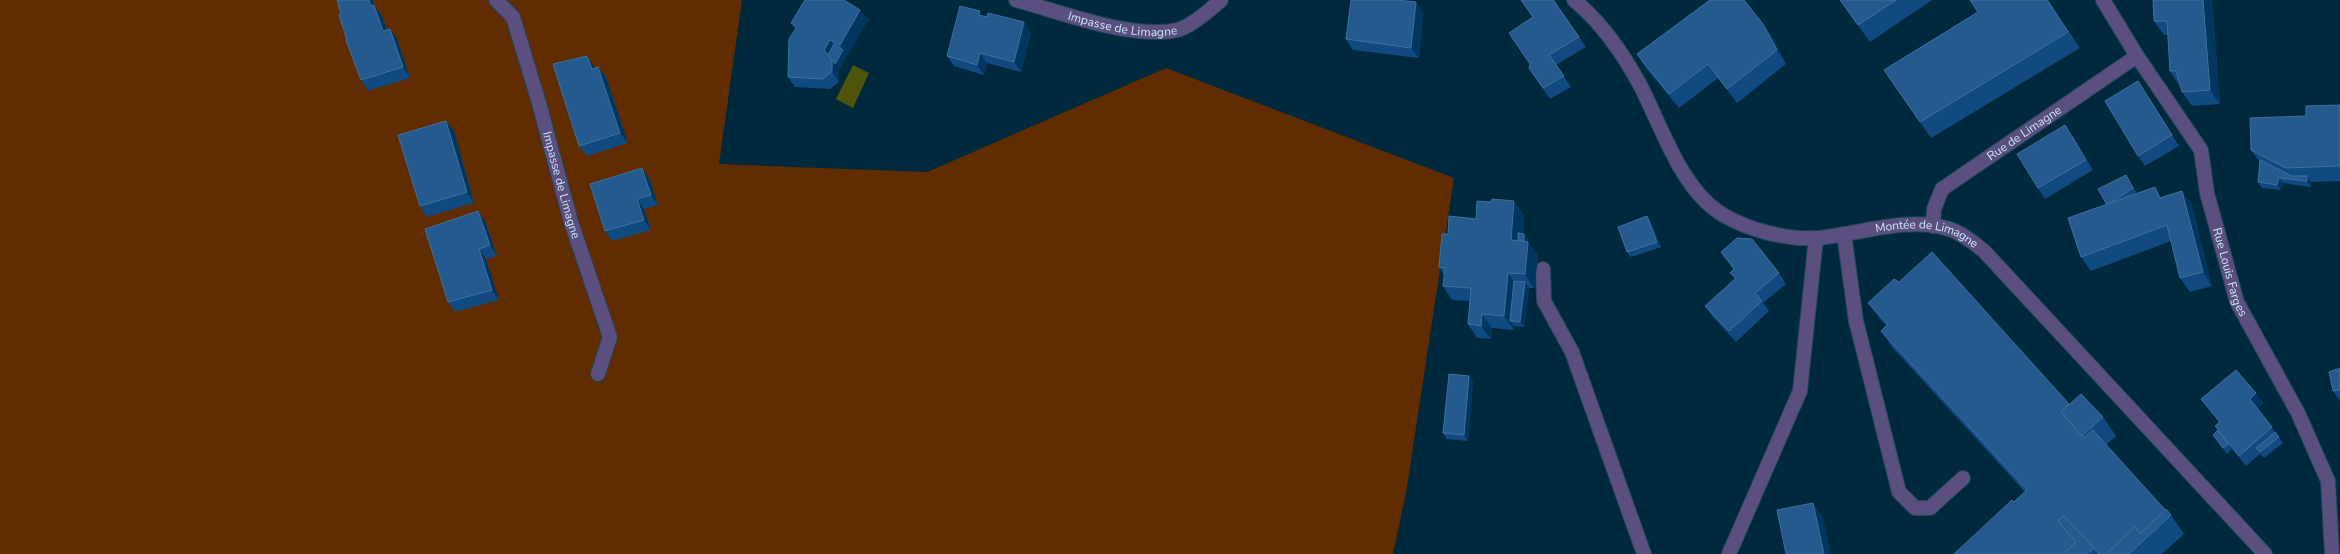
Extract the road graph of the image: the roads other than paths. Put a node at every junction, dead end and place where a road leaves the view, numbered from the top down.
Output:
1 (496, 0) edge
2 (1016, 0) edge
3 (1221, 0) edge
4 (1574, 0) edge
5 (2103, 0) edge
6 (2137, 56) junction
7 (1933, 226) junction
8 (1844, 234) junction
9 (1816, 238) junction
10 (1543, 268) dead end
11 (598, 374) dead end
12 (1963, 478) dead end
13 (1644, 554) edge
14 (1730, 554) edge
15 (2265, 554) edge
16 (2332, 554) edge

1 - 11 street, Impasse de Limagne
2 - 3 street, Impasse de Limagne
4 - 9 street, Montée de Limagne
5 - 6 street, Rue Louis Farges
6 - 7 street, Rue de Limagne
6 - 16 street, Rue Louis Farges
7 - 8 street, Montée de Limagne
7 - 15 street, Montée de Limagne
8 - 9 street, Montée de Limagne
8 - 12 street
9 - 14 street
10 - 13 street

